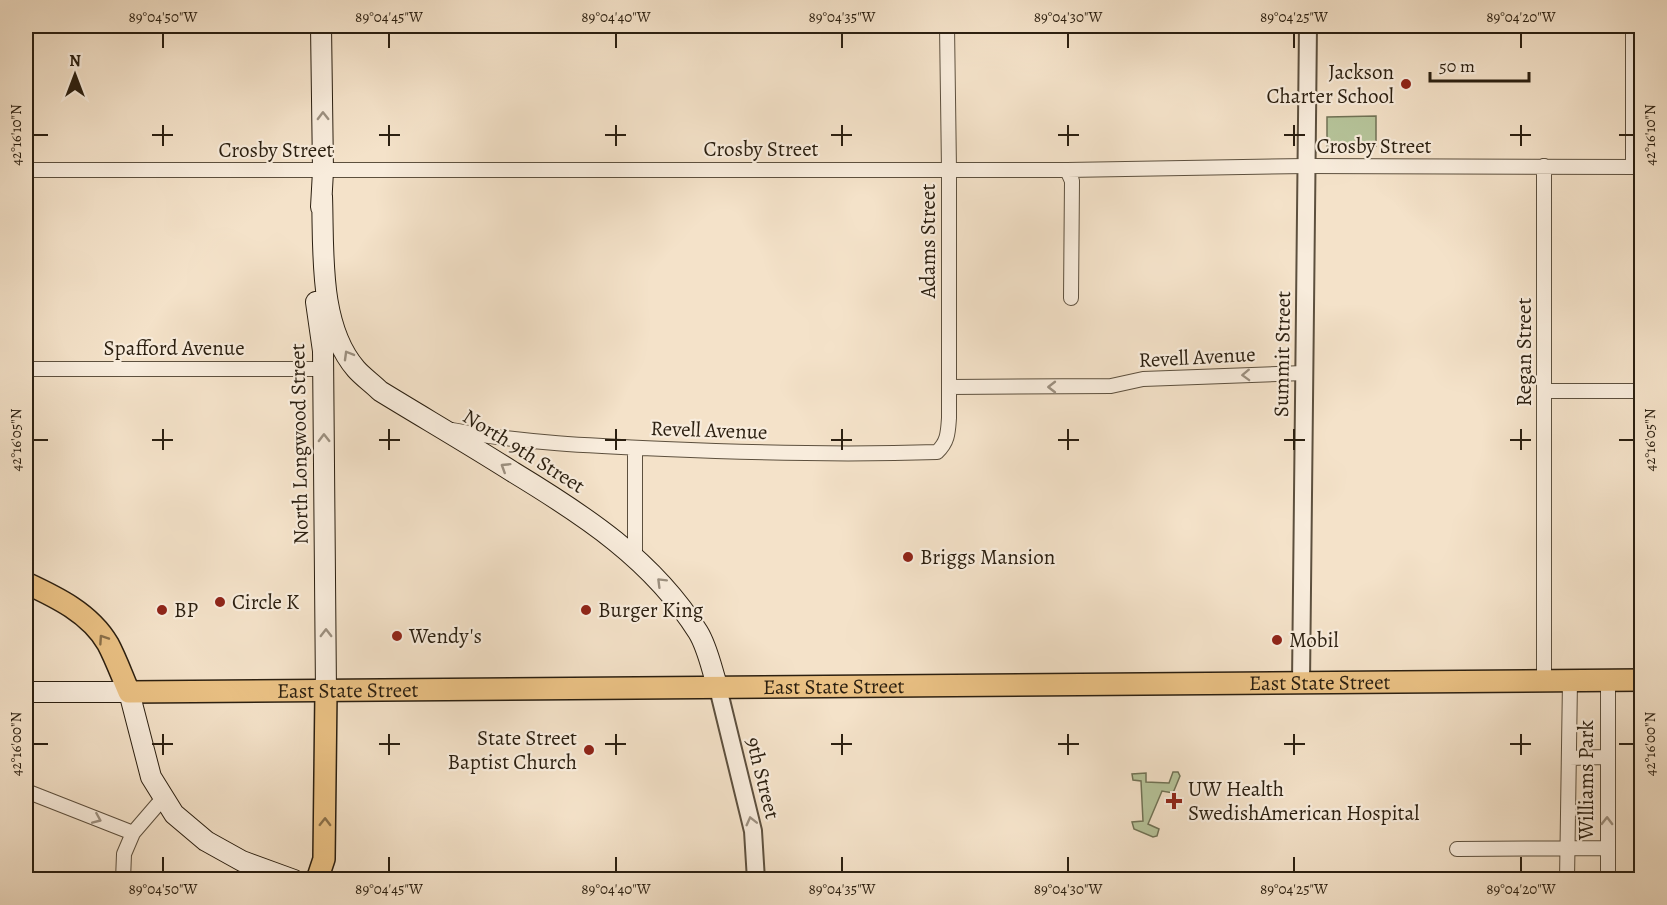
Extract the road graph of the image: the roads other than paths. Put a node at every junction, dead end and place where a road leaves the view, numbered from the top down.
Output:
1 (321, 26) edge
2 (947, 26) edge
3 (1308, 26) edge
4 (1634, 26) edge
5 (1307, 166) junction
6 (1544, 166) junction
7 (1637, 166) edge
8 (26, 170) edge
9 (950, 170) junction
10 (1067, 170) junction
11 (323, 171) junction
12 (322, 196) junction
13 (325, 252) joint
14 (1071, 298) dead end
15 (26, 369) edge
16 (323, 369) junction
17 (1304, 373) junction
18 (950, 387) junction
19 (1546, 391) junction
20 (1641, 391) edge
21 (444, 429) junction
22 (635, 448) junction
23 (938, 452) joint
24 (635, 557) junction
25 (26, 583) edge
26 (1641, 680) edge
27 (1544, 681) junction
28 (1570, 681) junction
29 (1608, 681) junction
30 (1301, 683) junction
31 (718, 688) junction
32 (26, 692) edge
33 (129, 692) junction
34 (326, 692) junction
35 (1607, 757) junction
36 (1569, 758) junction
37 (26, 790) edge
38 (164, 797) junction
39 (134, 833) junction
40 (1568, 848) junction
41 (1606, 848) junction
42 (1457, 849) dead end
43 (123, 879) edge
44 (294, 879) edge
45 (317, 879) edge
46 (756, 879) edge
47 (1568, 879) edge
48 (1608, 879) edge

11 -> 1 main road, North Longwood Street
2 - 9 street, Adams Street
3 - 5 street, Summit Street
4 - 7 street
5 - 6 street, Crosby Street
5 - 10 street, Crosby Street
5 - 17 street, Summit Street
6 - 7 street, Crosby Street
6 - 19 street, Regan Street
8 - 11 street, Crosby Street
9 - 10 street, Crosby Street
9 - 11 street, Crosby Street
9 - 18 street, Adams Street
10 - 14 street
11 - 12 main road, North Longwood Street
12 - 13 main road, North Longwood Street
12 - 16 main road, North Longwood Street
21 -> 13 main road, North 9th Street
15 - 16 street, Spafford Avenue
34 -> 16 main road, North Longwood Street
17 -> 18 street, Revell Avenue
17 - 30 street, Summit Street
18 - 23 street, Adams Street
19 - 20 street
19 - 27 street, Regan Street
21 - 22 street, Revell Avenue
24 -> 21 main road, North 9th Street
22 - 23 street, Revell Avenue
22 - 24 street
31 -> 24 main road, North 9th Street
33 -> 25 main road
26 - 29 main road, East State Street
27 - 28 main road, East State Street
27 - 30 main road, East State Street
28 - 29 main road, East State Street
28 - 36 street, Williams Park
29 - 35 street, Williams Park
30 - 31 main road, East State Street
31 - 34 main road, East State Street
46 -> 31 street, 9th Street
32 - 33 main road, East State Street
33 - 34 main road, East State Street
33 - 38 main road
45 -> 34 main road
35 - 36 street
41 -> 35 street, Williams Park
36 - 40 street, Williams Park
37 -> 39 street
38 - 39 street
38 - 44 main road
39 - 43 street
40 - 41 street
40 - 42 street
40 - 47 street, Williams Park
41 - 48 street, Williams Park

